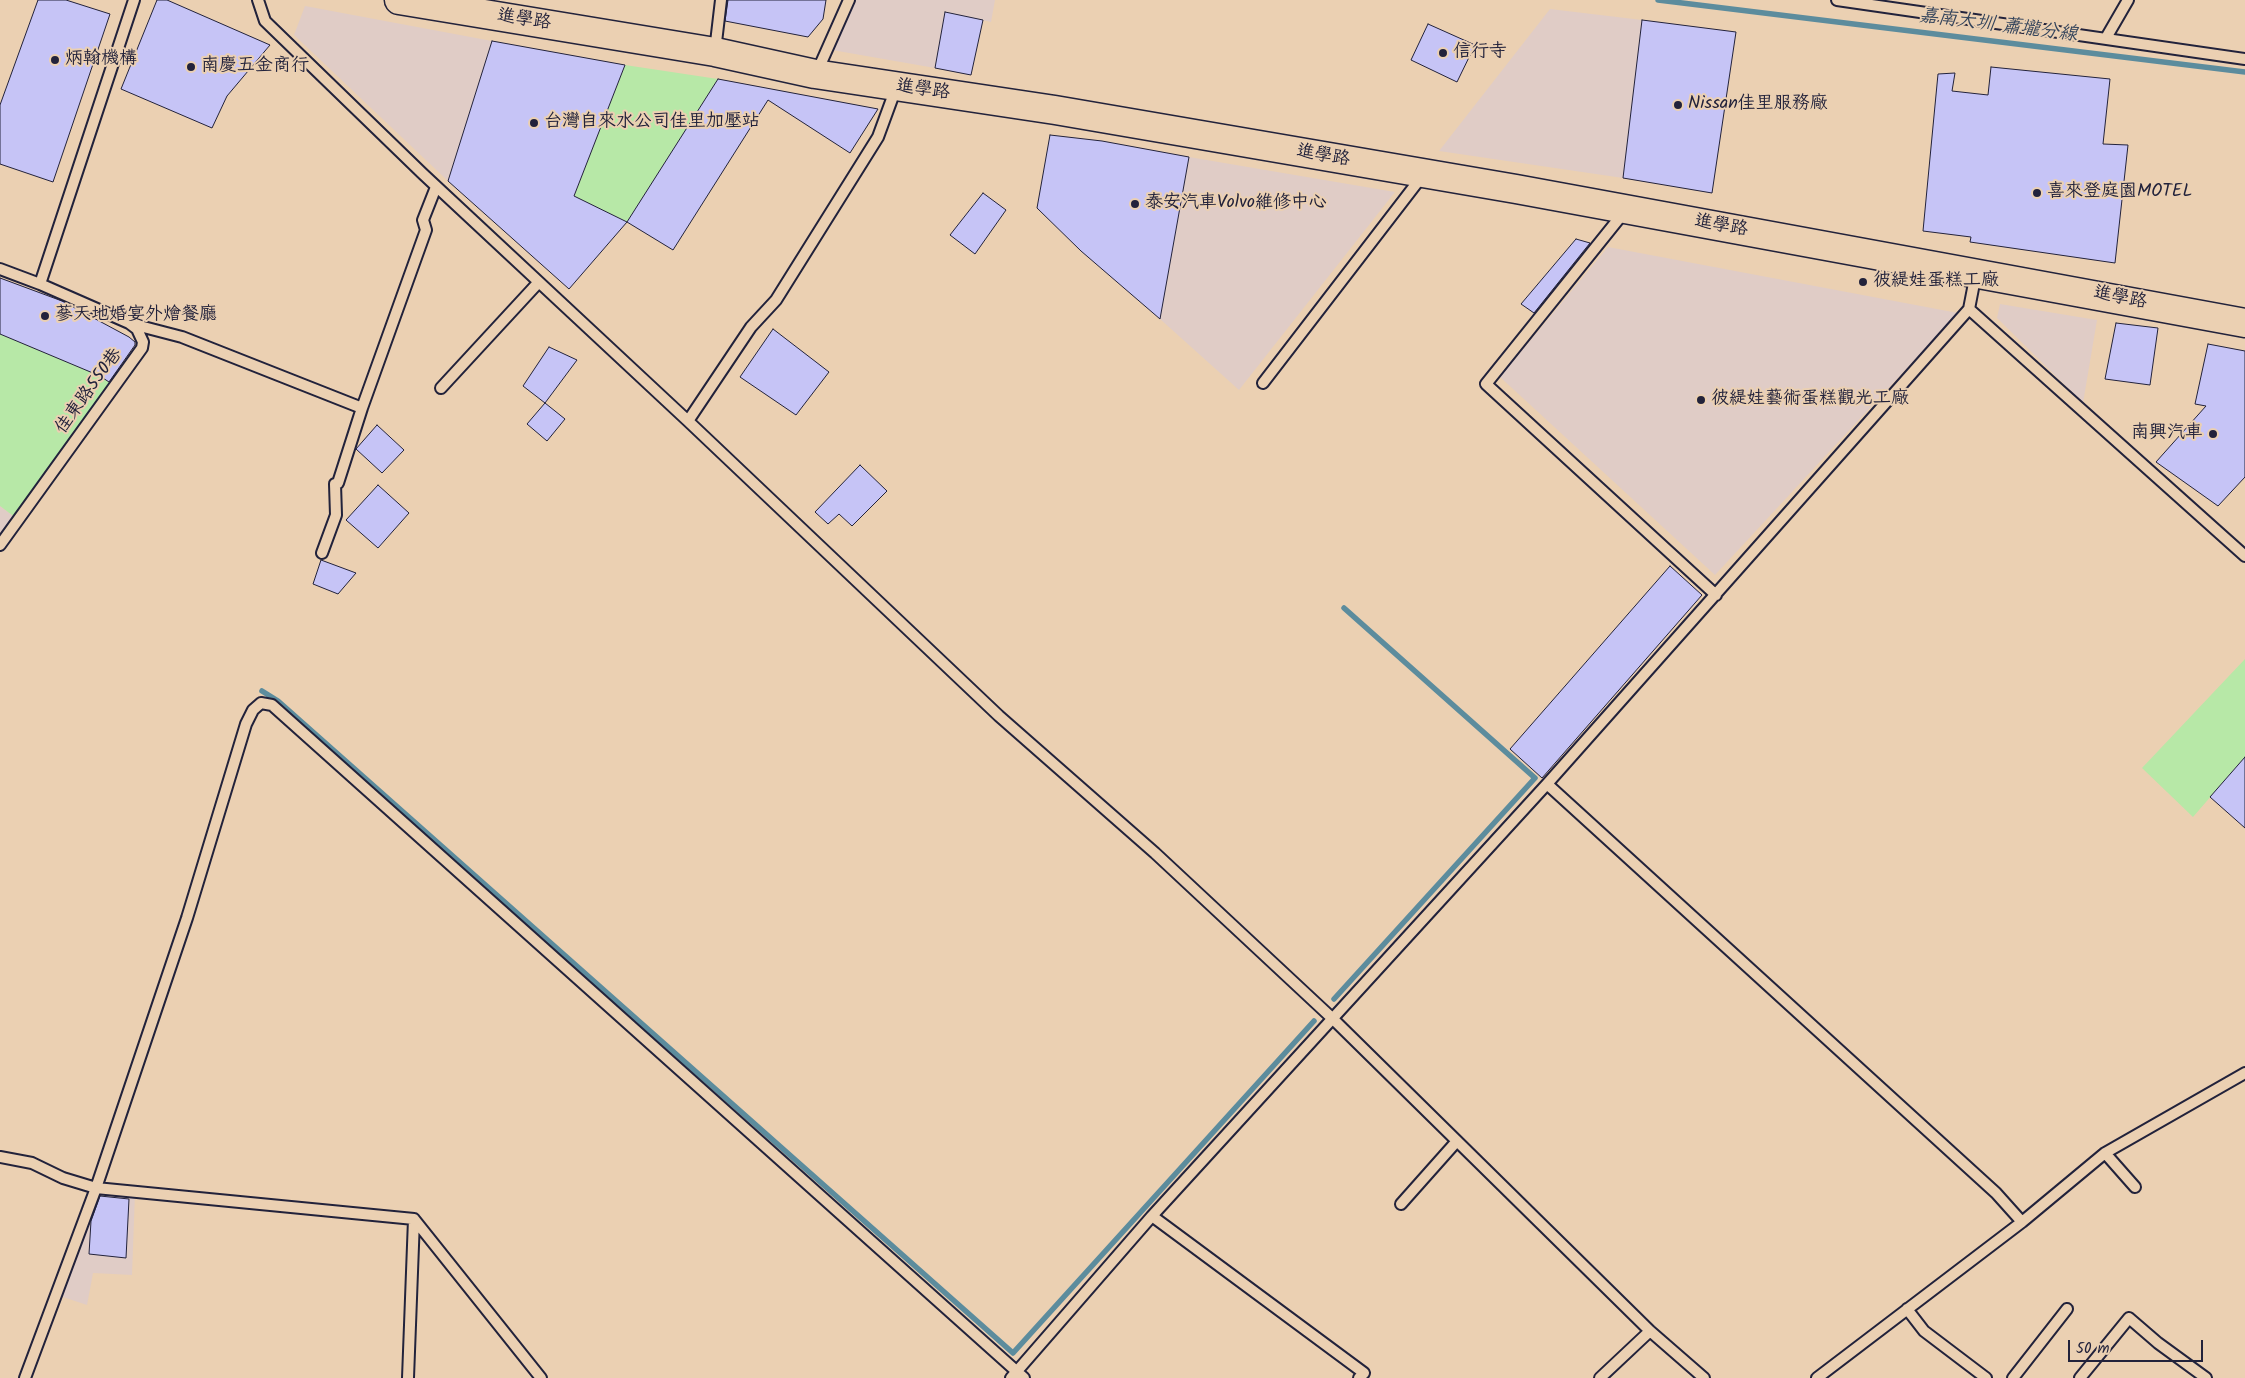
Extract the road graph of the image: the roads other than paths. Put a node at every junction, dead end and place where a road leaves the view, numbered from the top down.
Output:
1 (134, 0) edge
2 (258, 0) edge
3 (399, 0) edge
4 (721, 0) edge
5 (850, 0) edge
6 (1837, 0) edge
7 (2128, 0) edge
8 (2106, 38) junction
9 (715, 52) junction
10 (2245, 59) edge
11 (816, 74) junction
12 (897, 87) junction
13 (1424, 174) junction
14 (436, 187) junction
15 (1626, 209) junction
16 (0, 269) edge
17 (1976, 272) junction
18 (538, 282) junction
19 (40, 284) junction
20 (1969, 309) junction
21 (129, 323) junction
22 (2245, 323) edge
23 (1262, 383) dead end
24 (441, 388) dead end
25 (362, 408) junction
26 (688, 421) junction
27 (0, 544) edge
28 (322, 553) dead end
29 (2245, 556) edge
30 (1716, 595) junction
31 (1547, 784) junction
32 (1333, 1019) junction
33 (2245, 1073) edge
34 (1457, 1141) junction
35 (2105, 1153) junction
36 (0, 1157) edge
37 (2135, 1187) dead end
38 (96, 1188) junction
39 (1401, 1204) dead end
40 (1152, 1216) junction
41 (414, 1219) junction
42 (2022, 1222) junction
43 (1908, 1309) junction
44 (2067, 1310) dead end
45 (1650, 1331) junction
46 (1017, 1376) edge
47 (25, 1378) edge
48 (408, 1378) edge
49 (541, 1378) edge
50 (1359, 1378) edge
51 (1600, 1378) edge
52 (1704, 1378) edge
53 (1817, 1378) edge
54 (1986, 1378) edge
55 (2013, 1378) edge
56 (2080, 1378) edge
57 (2206, 1378) edge

1 - 19 lane
2 - 14 lane
3 - 9 main road, 進學路
4 - 9 lane
5 - 11 lane
6 - 8 lane
7 - 8 lane
8 - 10 lane
9 - 11 main road, 進學路
11 - 12 main road, 進學路
12 - 13 main road, 進學路
12 - 26 lane
13 - 15 main road, 進學路
13 - 23 lane
14 - 18 lane
14 - 25 lane
15 - 17 main road, 進學路
15 - 30 lane
16 - 19 lane
17 - 20 lane
17 - 22 main road, 進學路
18 - 24 lane
18 - 26 lane
19 - 21 lane
20 - 29 lane
20 - 30 lane
21 - 25 lane
21 - 27 lane, 佳東路550巷
25 - 28 lane
26 - 32 lane
30 - 31 lane
31 - 32 lane
31 - 42 lane
32 - 34 lane
32 - 40 lane
33 - 35 lane
34 - 39 lane
34 - 45 lane
35 - 37 lane
35 - 42 lane
36 - 38 lane
38 - 41 lane
38 - 46 lane
38 - 47 lane
40 - 46 lane
40 - 50 lane
41 - 48 lane
41 - 49 lane
42 - 43 lane
43 - 53 lane
43 - 54 lane
44 - 55 lane
45 - 51 lane
45 - 52 lane
56 - 57 lane

